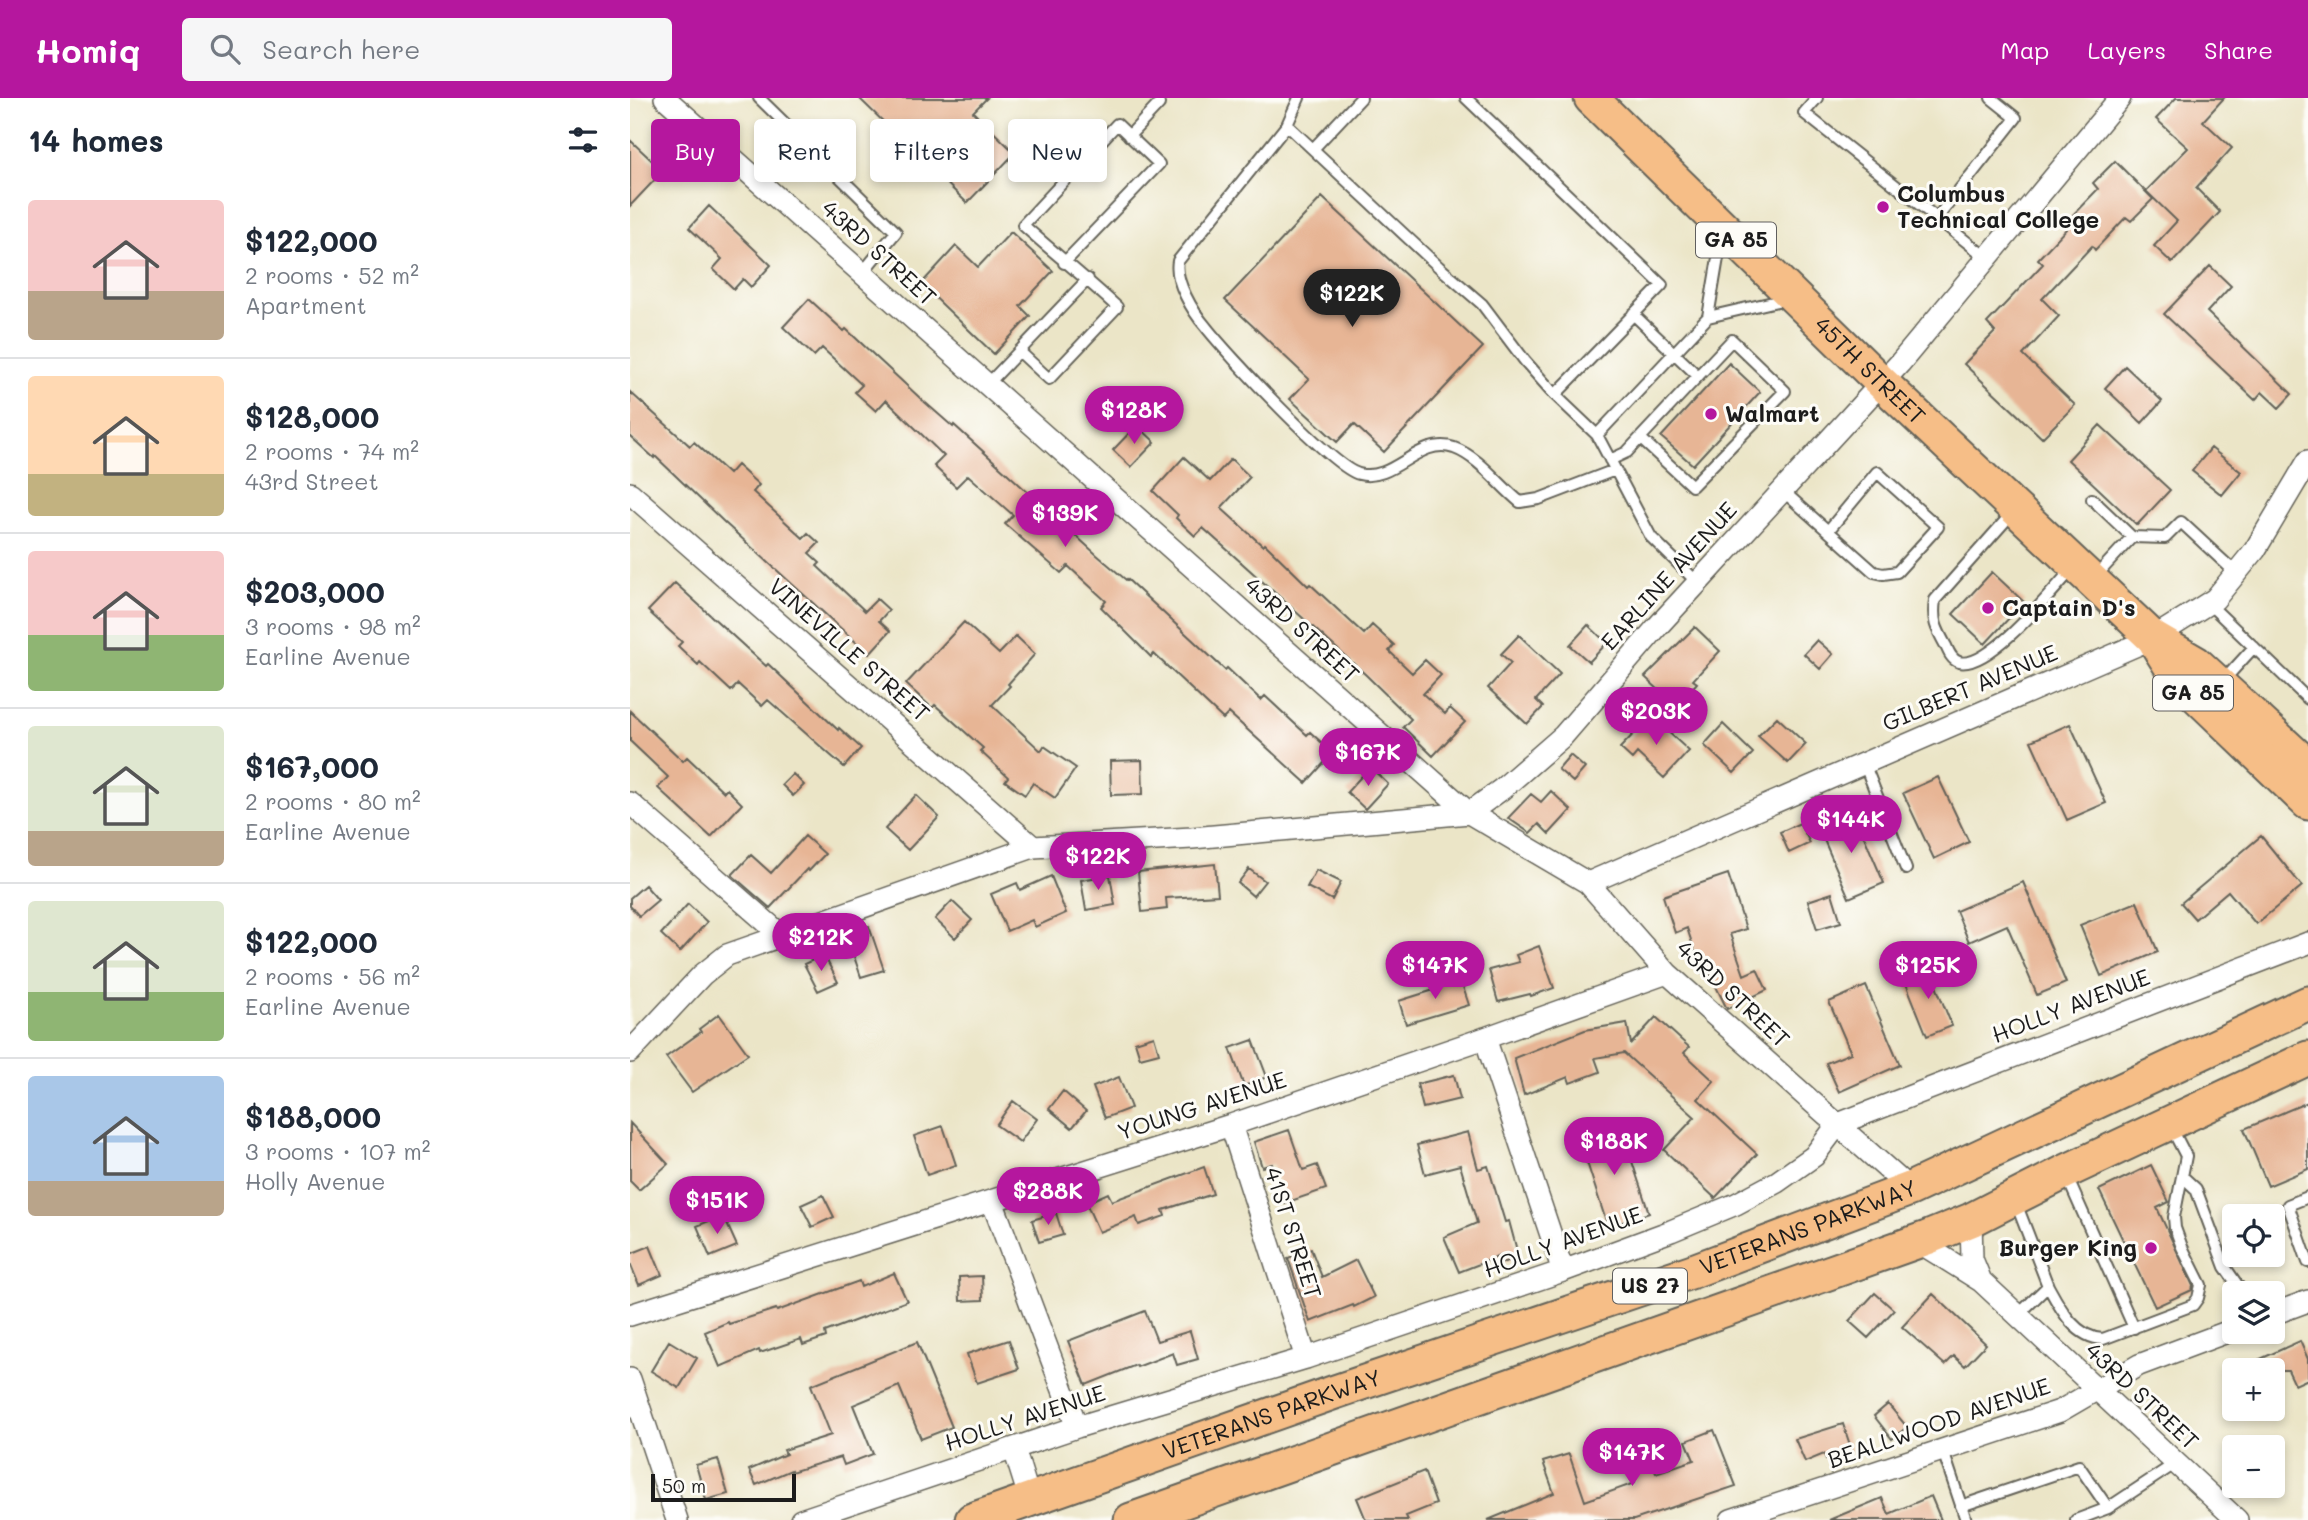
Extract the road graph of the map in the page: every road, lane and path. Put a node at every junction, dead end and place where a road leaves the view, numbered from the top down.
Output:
1 (665, 98) edge
2 (759, 98) edge
3 (1299, 98) edge
4 (1362, 98) edge
5 (1465, 98) edge
6 (1591, 98) edge
7 (1817, 98) edge
8 (1991, 98) edge
9 (2120, 98) edge
10 (1159, 100) edge
11 (1287, 125) junction
12 (1129, 136) junction
13 (1313, 149) junction
14 (1937, 218) junction
15 (1723, 227) junction
16 (1987, 258) junction
17 (1064, 263) junction
18 (862, 274) junction
19 (1088, 279) junction
20 (1794, 297) junction
21 (1633, 314) junction
22 (1708, 317) junction
23 (1020, 352) junction
24 (1674, 354) junction
25 (1698, 376) junction
26 (1882, 383) junction
27 (987, 385) junction
28 (1555, 395) junction
29 (1597, 435) junction
30 (1640, 439) junction
31 (2308, 461) edge
32 (1612, 465) junction
33 (1783, 491) junction
34 (630, 493) edge
35 (2092, 499) dead end
36 (2016, 509) junction
37 (1828, 531) junction
38 (2132, 537) junction
39 (2084, 573) junction
40 (2236, 573) junction
41 (1698, 583) junction
42 (2208, 603) junction
43 (2153, 638) junction
44 (2254, 647) junction
45 (2219, 685) junction
46 (2308, 699) edge
47 (1864, 763) junction
48 (2308, 766) edge
49 (630, 803) edge
50 (2308, 803) edge
51 (1469, 813) junction
52 (1033, 847) junction
53 (1906, 869) dead end
54 (1588, 883) junction
55 (781, 935) junction
56 (2308, 943) edge
57 (1667, 973) junction
58 (2308, 1003) edge
59 (1485, 1038) junction
60 (630, 1052) edge
61 (2308, 1058) edge
62 (2168, 1123) junction
63 (1838, 1124) junction
64 (1231, 1125) junction
65 (2065, 1172) junction
66 (2183, 1177) junction
67 (1910, 1189) junction
68 (2013, 1197) junction
69 (2308, 1197) edge
70 (992, 1201) junction
71 (1971, 1220) junction
72 (1917, 1241) junction
73 (2308, 1262) edge
74 (1563, 1271) junction
75 (1981, 1281) junction
76 (2235, 1281) edge
77 (2048, 1286) junction
78 (2308, 1301) edge
79 (2285, 1310) edge
80 (630, 1315) edge
81 (2017, 1316) junction
82 (2134, 1328) junction
83 (2222, 1334) edge
84 (1306, 1358) junction
85 (630, 1379) edge
86 (2096, 1389) junction
87 (1077, 1427) junction
88 (1014, 1449) junction
89 (1943, 1451) junction
90 (2176, 1463) junction
91 (1030, 1500) junction
92 (1961, 1506) junction
93 (2108, 1508) junction
94 (2230, 1519) edge
95 (677, 1520) edge
96 (801, 1520) edge
97 (972, 1520) edge
98 (1131, 1520) edge
99 (1731, 1520) edge
100 (1966, 1520) edge
101 (2076, 1520) edge

1 - 18 street, 43RD STREET
2 - 18 lane
3 - 11 lane
4 - 13 lane
5 - 21 lane
6 - 15 main road, 45TH STREET / GA 85
7 - 14 lane
8 - 14 lane
9 - 16 street, EARLINE AVENUE
10 - 12 lane
11 - 13 lane
11 - 32 lane
12 - 17 lane
12 - 17 lane
13 - 28 lane
14 - 16 lane
15 - 20 main road, 45TH STREET / GA 85
15 - 22 lane
16 - 26 street, EARLINE AVENUE
17 - 19 lane
18 - 27 street, 43RD STREET
19 - 23 lane
19 - 23 lane
20 - 22 lane
20 - 26 main road, 45TH STREET / GA 85
21 - 24 lane
21 - 28 lane
22 - 24 lane
23 - 27 lane
24 - 25 lane
24 - 29 lane
25 - 30 lane
25 - 30 lane
26 - 33 street, EARLINE AVENUE
26 - 36 main road, 45TH STREET / GA 85
27 - 51 street, 43RD STREET
28 - 29 lane
29 - 32 lane
30 - 32 lane
31 - 40 street, GILBERT AVENUE
32 - 41 lane
33 - 37 lane
33 - 41 street, EARLINE AVENUE
34 - 52 street, VINEVILLE STREET
35 - 38 lane
36 - 39 main road, 45TH STREET / GA 85
36 - 39 lane
37 - 37 lane
38 - 39 lane
38 - 40 lane
39 - 43 main road, 45TH STREET / GA 85
40 - 42 street, GILBERT AVENUE
41 - 51 street, EARLINE AVENUE
42 - 43 street, GILBERT AVENUE
42 - 44 lane
43 - 45 main road, 45TH STREET / GA 85
43 - 47 street, GILBERT AVENUE
43 - 50 main road, 45TH STREET / GA 85
44 - 45 lane
44 - 46 lane
45 - 48 main road, 45TH STREET / GA 85
47 - 53 lane
47 - 54 street, GILBERT AVENUE
49 - 55 street
51 - 52 street
51 - 54 street, 43RD STREET
52 - 55 street
54 - 57 street, 43RD STREET
55 - 60 street
56 - 63 street, HOLLY AVENUE
57 - 59 street, YOUNG AVENUE
57 - 63 street, 43RD STREET
58 - 67 main road, VETERANS PARKWAY / US 27
59 - 64 street, YOUNG AVENUE
59 - 74 street
61 - 62 main road, VETERANS PARKWAY / US 27
62 - 65 main road, VETERANS PARKWAY / US 27
62 - 66 lane
63 - 67 street, 43RD STREET
63 - 74 street, HOLLY AVENUE
64 - 70 street, YOUNG AVENUE
64 - 84 street, 41ST STREET
65 - 68 main road, VETERANS PARKWAY / US 27
65 - 82 lane
66 - 76 lane
66 - 82 lane
67 - 91 main road, VETERANS PARKWAY / US 27
68 - 71 main road, VETERANS PARKWAY / US 27
68 - 77 lane
69 - 73 lane
70 - 80 street, YOUNG AVENUE
70 - 87 street
71 - 72 main road, VETERANS PARKWAY / US 27
71 - 75 street
72 - 75 street, 43RD STREET
72 - 98 main road, VETERANS PARKWAY / US 27
74 - 84 street, HOLLY AVENUE
75 - 81 street, 43RD STREET
77 - 81 lane
77 - 82 lane
78 - 79 street
81 - 86 street, 43RD STREET
83 - 86 street, BEALLWOOD AVENUE
84 - 87 street, HOLLY AVENUE
85 - 95 street
86 - 89 street, BEALLWOOD AVENUE
86 - 90 street, 43RD STREET
87 - 88 street, HOLLY AVENUE
88 - 91 street
88 - 96 street, HOLLY AVENUE
89 - 92 lane
89 - 99 street, BEALLWOOD AVENUE
90 - 93 lane
90 - 94 street, 43RD STREET
91 - 97 main road, VETERANS PARKWAY / US 27
92 - 93 lane
92 - 100 lane
93 - 101 lane

